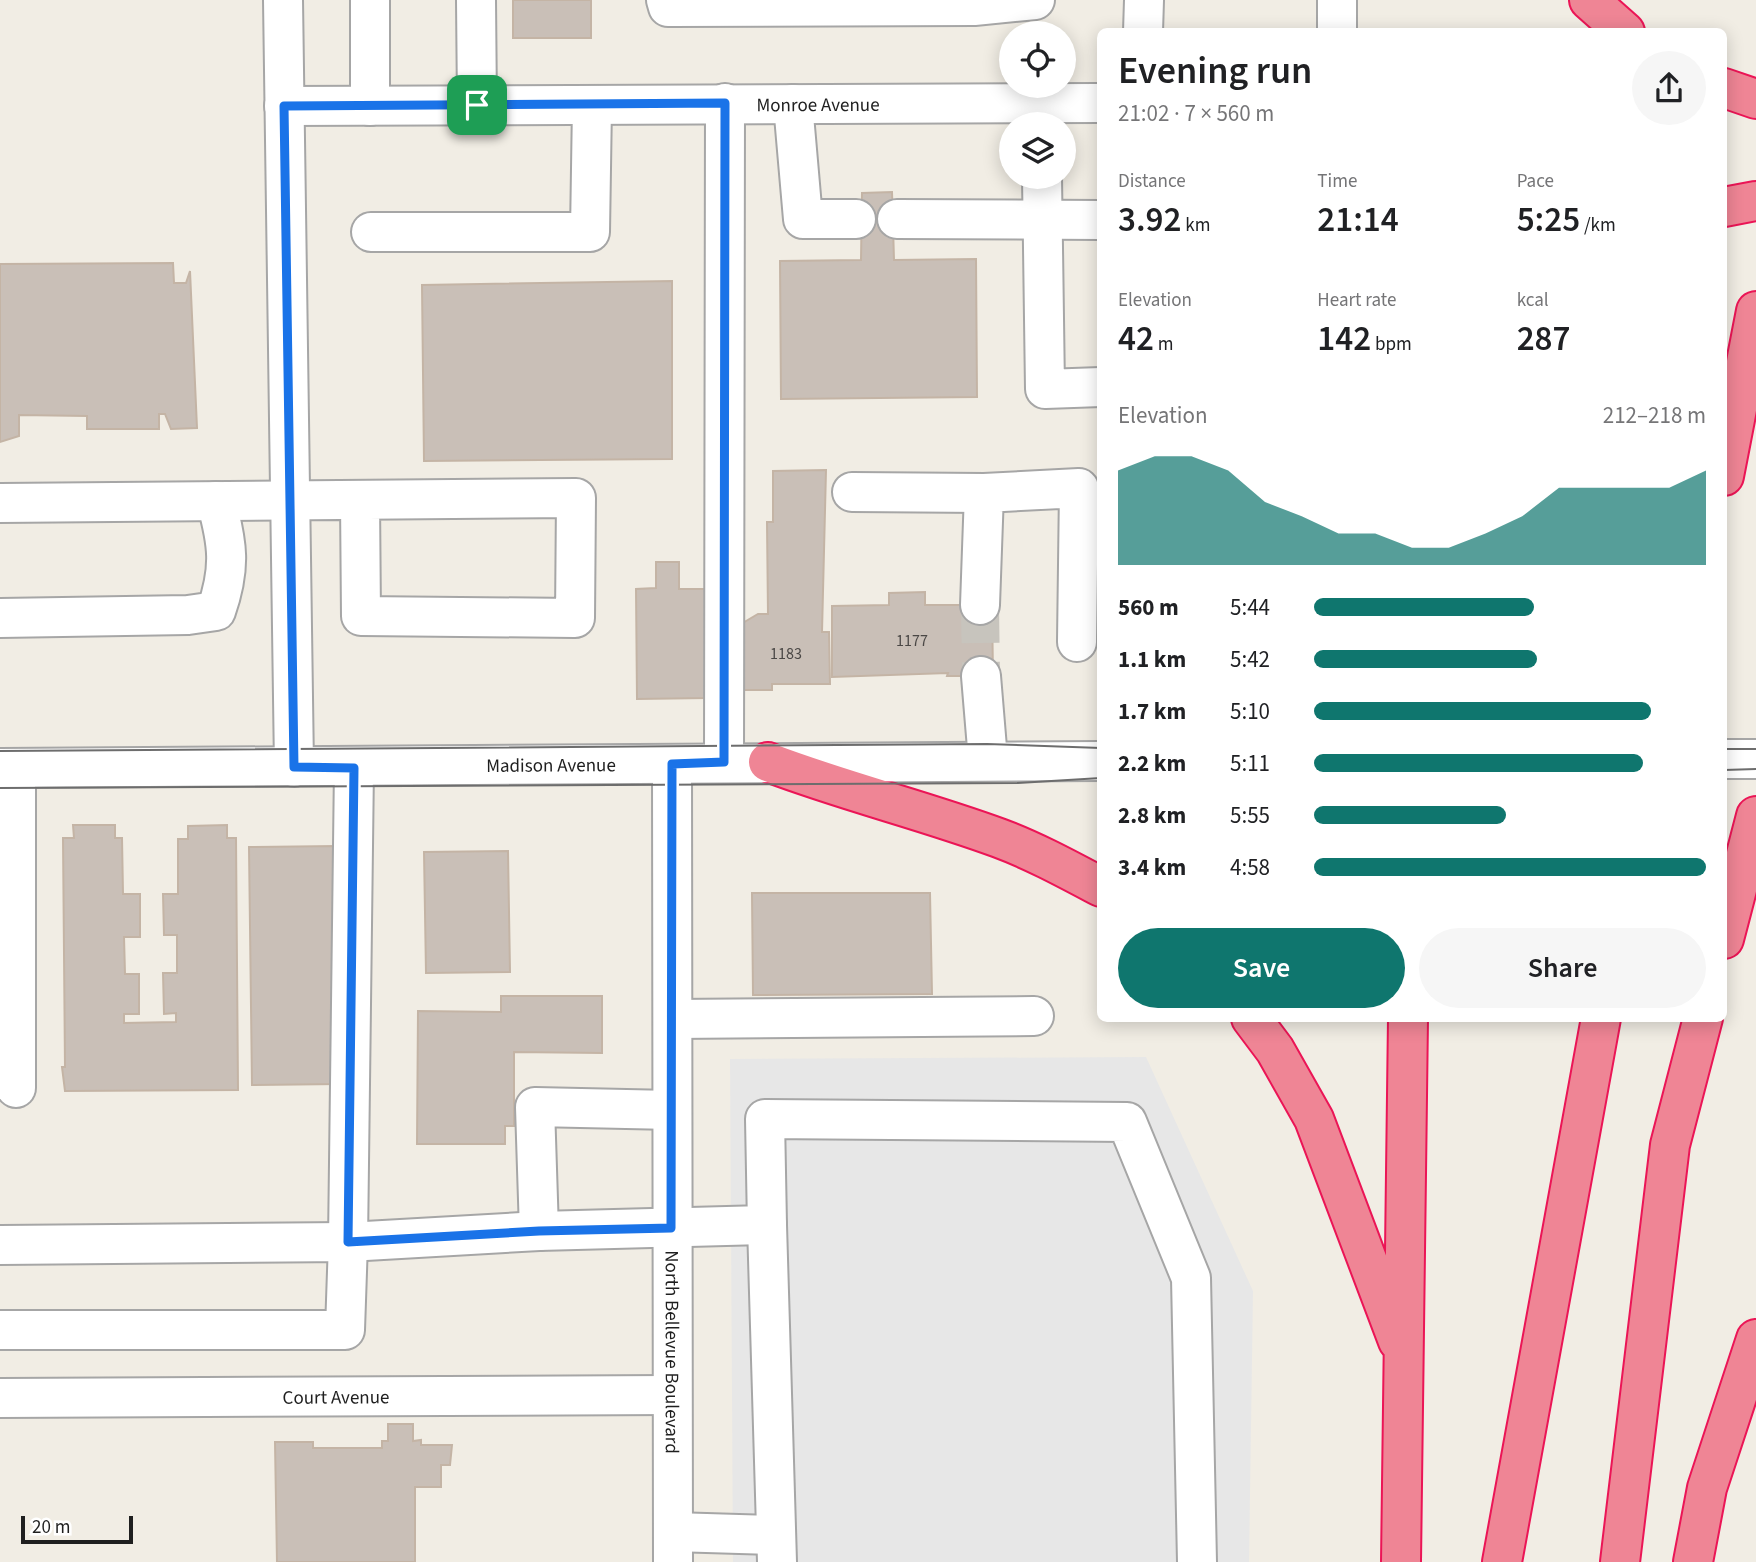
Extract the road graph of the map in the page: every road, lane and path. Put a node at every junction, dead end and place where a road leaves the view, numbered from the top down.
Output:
1 (283, 0) edge
2 (370, 0) edge
3 (476, 0) edge
4 (666, 0) edge
5 (1035, 0) edge
6 (1144, 0) edge
7 (1338, 0) edge
8 (1589, 0) edge
9 (1036, 21) edge
10 (1143, 28) edge
11 (1337, 28) edge
12 (1620, 28) edge
13 (1727, 89) edge
14 (1756, 99) edge
15 (725, 103) junction
16 (1097, 103) edge
17 (793, 104) junction
18 (1040, 104) edge
19 (477, 105) junction
20 (592, 105) junction
21 (284, 106) junction
22 (370, 106) junction
23 (1042, 189) edge
24 (1756, 201) edge
25 (1727, 206) edge
26 (856, 219) dead end
27 (897, 219) dead end
28 (1042, 220) junction
29 (1097, 220) edge
30 (371, 232) dead end
31 (1756, 311) edge
32 (1097, 387) edge
33 (1727, 461) edge
34 (852, 492) dead end
35 (984, 493) junction
36 (360, 500) junction
37 (216, 501) junction
38 (289, 501) junction
39 (0, 503) edge
40 (980, 605) tunnel mouth
41 (0, 618) edge
42 (1077, 642) dead end
43 (981, 676) tunnel mouth
44 (1727, 759) edge
45 (1756, 759) edge
46 (988, 760) junction
47 (1097, 761) edge
48 (724, 762) junction
49 (768, 762) junction
50 (672, 764) junction
51 (294, 767) junction
52 (8, 768) edge
53 (354, 768) junction
54 (1756, 816) edge
55 (1097, 885) edge
56 (1727, 927) edge
57 (1034, 1016) dead end
58 (673, 1018) junction
59 (1254, 1022) edge
60 (1408, 1022) edge
61 (1600, 1022) edge
62 (1702, 1022) edge
63 (16, 1088) dead end
64 (672, 1111) junction
65 (767, 1225) junction
66 (671, 1228) junction
67 (539, 1231) junction
68 (348, 1242) junction
69 (0, 1245) edge
70 (0, 1330) edge
71 (1756, 1339) edge
72 (1404, 1356) junction
73 (672, 1395) junction
74 (0, 1398) edge
75 (673, 1547) edge
76 (776, 1548) edge
77 (1197, 1562) edge
78 (1401, 1562) edge
79 (1502, 1562) edge
80 (1620, 1562) edge
81 (1693, 1562) edge

1 - 21 street
2 - 22 street
3 - 19 street
4 - 5 street
5 - 9 street
6 - 10 street
7 - 11 street
8 - 12 highway
13 - 14 highway
15 - 17 street, Monroe Avenue
15 - 20 street, Monroe Avenue
15 - 48 street
16 - 18 street, Monroe Avenue
17 - 18 street, Monroe Avenue
17 - 26 street
19 - 20 street, Monroe Avenue
19 - 22 street, Monroe Avenue
20 - 30 street
21 - 22 street, Monroe Avenue
21 - 38 street
23 - 28 street
24 - 25 highway
27 - 28 street
28 - 29 street
28 - 32 street
31 - 33 highway
34 - 35 street
35 - 40 street
35 - 42 street
36 - 36 street
36 - 38 street
37 - 38 street
37 - 39 street
37 - 41 street
38 - 51 street
43 - 46 street
44 - 45 street
46 - 47 street, Madison Avenue
46 - 49 street, Madison Avenue
48 - 49 street, Madison Avenue
48 - 50 street, Madison Avenue
49 - 55 highway
50 - 53 street, Madison Avenue
50 - 58 street, North Bellevue Boulevard
51 - 52 street, Madison Avenue
51 - 53 street, Madison Avenue
52 - 63 street
53 - 68 street
54 - 56 highway
57 - 58 street
58 - 64 street, North Bellevue Boulevard
59 - 72 highway
60 - 72 highway
61 - 79 highway
62 - 80 highway
64 - 66 street, North Bellevue Boulevard
64 - 67 street
65 - 66 street
65 - 76 street
65 - 77 street
66 - 67 street
66 - 73 street, North Bellevue Boulevard
67 - 68 street
68 - 69 street
68 - 70 street
71 - 81 highway
72 - 78 highway
73 - 74 street, Court Avenue
73 - 75 street, North Bellevue Boulevard
75 - 76 street

